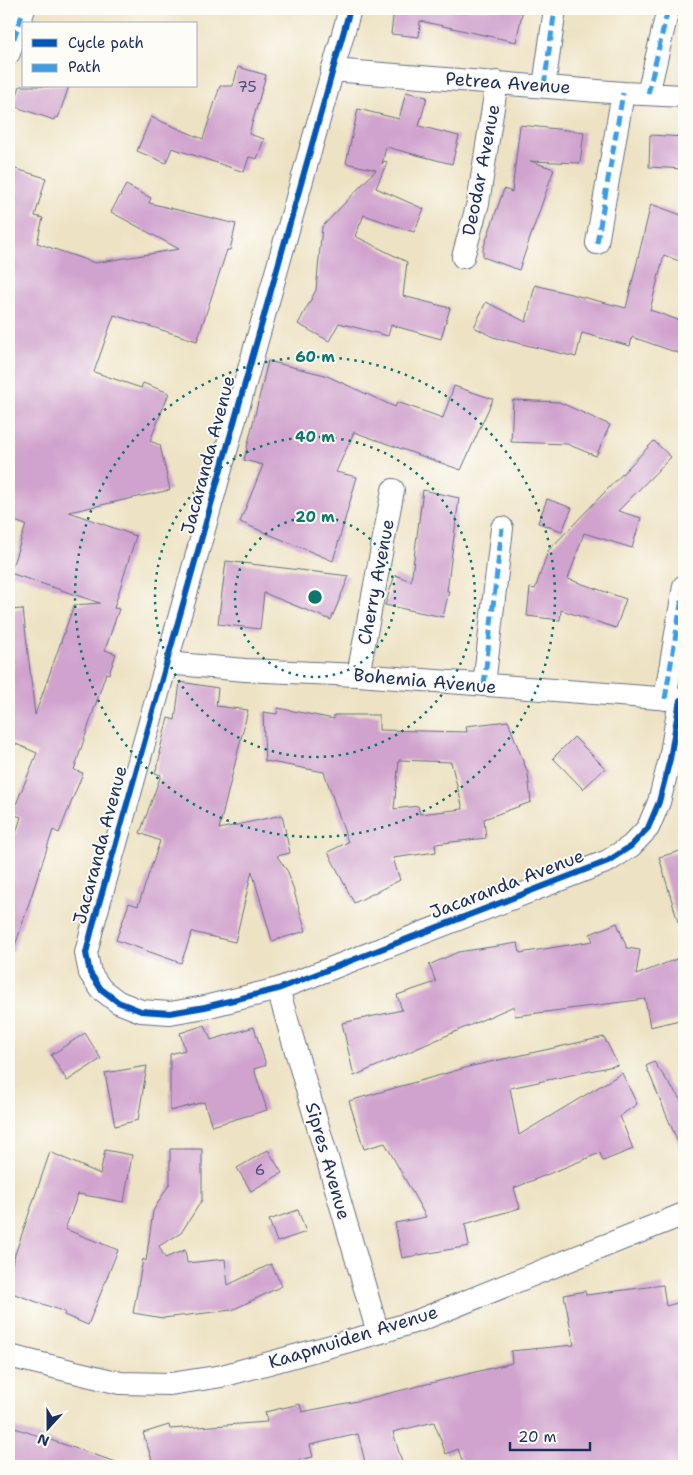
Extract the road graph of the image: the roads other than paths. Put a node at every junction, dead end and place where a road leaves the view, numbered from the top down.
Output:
1 (24, 9) edge
2 (350, 9) edge
3 (555, 9) edge
4 (668, 9) edge
5 (9, 53) edge
6 (332, 70) junction
7 (497, 82) junction
8 (544, 86) junction
9 (623, 93) junction
10 (648, 94) junction
11 (684, 96) edge
12 (597, 243) dead end
13 (463, 257) dead end
14 (394, 490) dead end
15 (502, 528) dead end
16 (684, 586) edge
17 (166, 663) junction
18 (358, 675) junction
19 (484, 685) junction
20 (676, 700) edge
21 (278, 989) junction
22 (684, 1214) edge
23 (378, 1333) junction
24 (9, 1356) edge

1 - 5 street
2 - 6 street, Jacaranda Avenue
3 - 8 street
4 - 10 street
6 - 7 street, Petrea Avenue
6 - 17 street, Jacaranda Avenue
7 - 8 street, Petrea Avenue
7 - 13 street, Deodar Avenue
8 - 9 street, Petrea Avenue
9 - 10 street, Petrea Avenue
9 - 12 street
10 - 11 street, Petrea Avenue
14 - 18 street, Cherry Avenue
15 - 19 street
16 - 20 street, Jacaranda Avenue
17 - 18 street, Bohemia Avenue
17 - 21 street, Jacaranda Avenue
18 - 19 street, Bohemia Avenue
19 - 20 street, Bohemia Avenue
20 - 21 street, Jacaranda Avenue
21 - 23 street, Sipres Avenue
22 - 23 street, Kaapmuiden Avenue
23 - 24 street, Kaapmuiden Avenue

